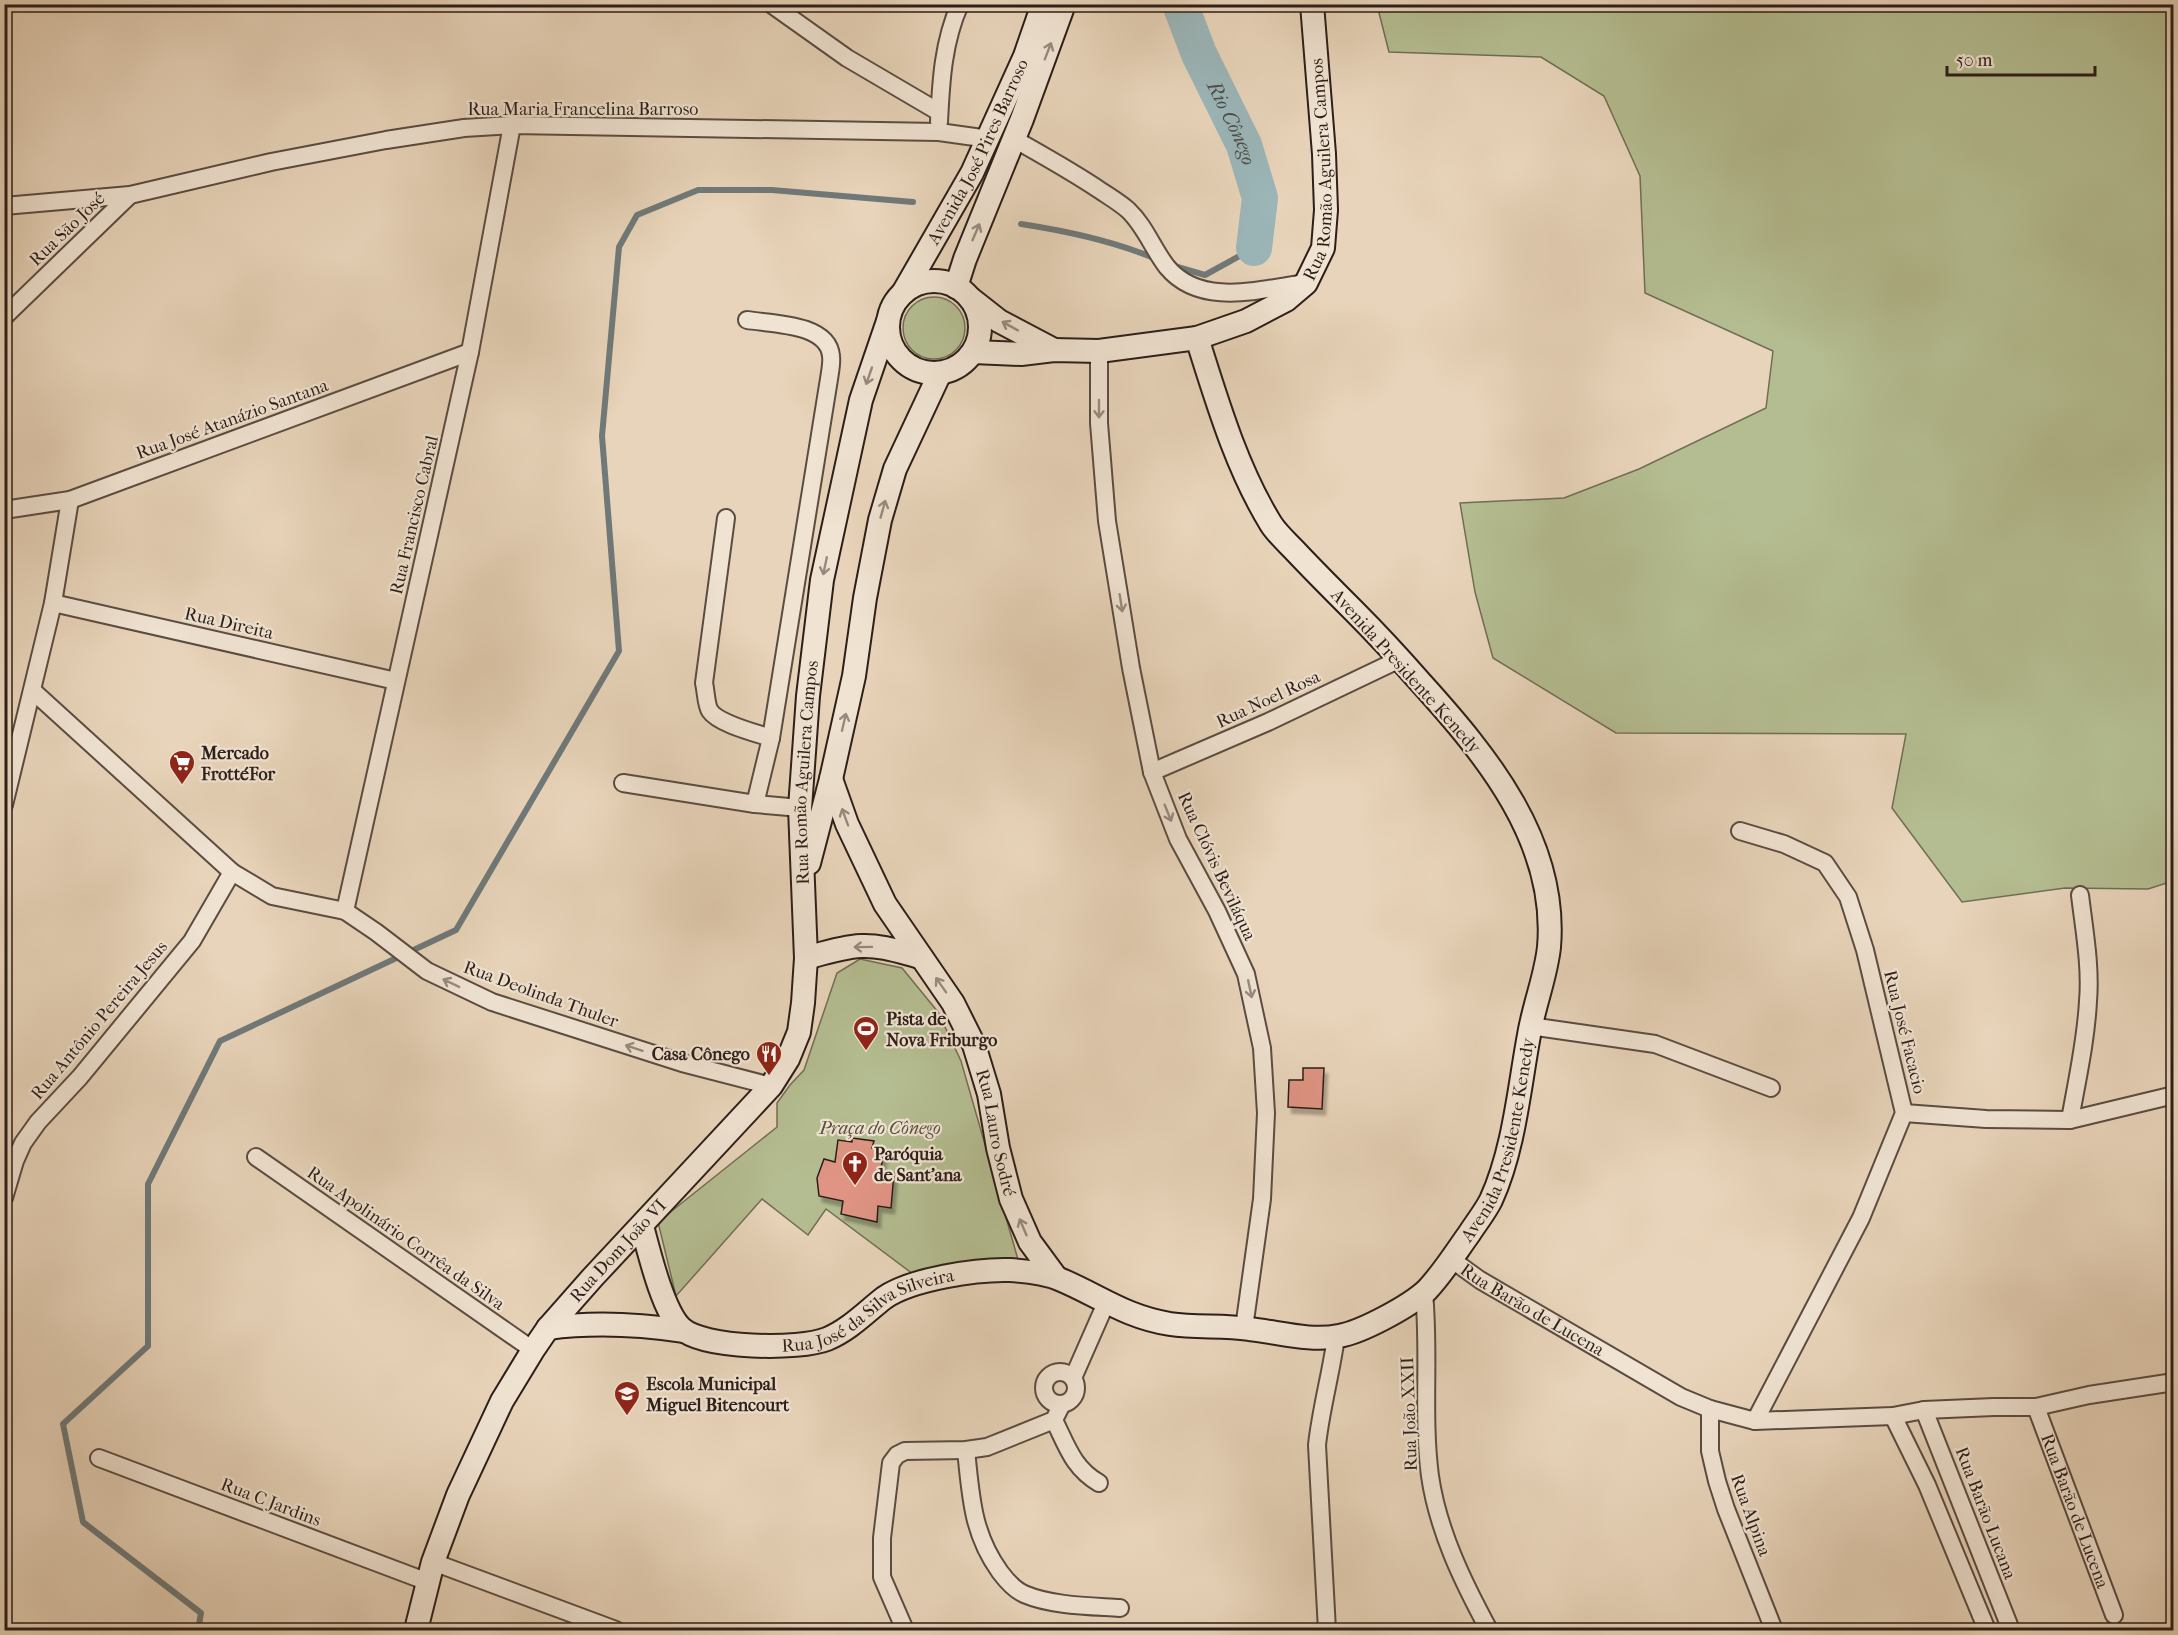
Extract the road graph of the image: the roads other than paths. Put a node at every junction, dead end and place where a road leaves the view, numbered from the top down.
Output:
1 (771, 4) edge
2 (960, 4) edge
3 (1042, 4) edge
4 (1064, 4) edge
5 (1312, 4) edge
6 (939, 112) junction
7 (512, 125) junction
8 (939, 132) junction
9 (989, 139) junction
10 (1014, 139) junction
11 (130, 195) junction
12 (4, 206) edge
13 (1306, 282) junction
14 (962, 292) junction
15 (903, 293) junction
16 (4, 317) edge
17 (747, 320) dead end
18 (888, 321) junction
19 (1197, 338) junction
20 (1054, 350) junction
21 (1099, 351) junction
22 (470, 352) junction
23 (973, 352) junction
24 (940, 373) junction
25 (70, 500) junction
26 (4, 510) edge
27 (726, 518) dead end
28 (53, 603) junction
29 (1400, 659) junction
30 (396, 681) junction
31 (33, 691) junction
32 (771, 738) junction
33 (1152, 772) junction
34 (831, 779) junction
35 (622, 783) dead end
36 (755, 804) junction
37 (4, 805) edge
38 (800, 808) junction
39 (1740, 831) dead end
40 (232, 872) junction
41 (804, 882) junction
42 (2080, 895) dead end
43 (345, 911) junction
44 (921, 957) junction
45 (806, 958) junction
46 (1530, 1026) junction
47 (771, 1086) junction
48 (1771, 1088) dead end
49 (2174, 1095) edge
50 (1904, 1113) junction
51 (2070, 1120) junction
52 (256, 1157) dead end
53 (4, 1198) edge
54 (642, 1226) junction
55 (1451, 1259) junction
56 (1055, 1276) junction
57 (1424, 1293) junction
58 (1106, 1303) junction
59 (548, 1328) junction
60 (1244, 1328) junction
61 (683, 1331) junction
62 (1336, 1337) junction
63 (533, 1350) junction
64 (1073, 1378) junction
65 (2174, 1382) edge
66 (1062, 1404) junction
67 (2036, 1407) junction
68 (1710, 1409) junction
69 (1924, 1410) junction
70 (1893, 1416) junction
71 (1054, 1420) junction
72 (1755, 1421) junction
73 (966, 1450) junction
74 (99, 1458) dead end
75 (1100, 1483) dead end
76 (430, 1572) junction
77 (1120, 1608) dead end
78 (2114, 1615) dead end
79 (599, 1627) edge
80 (416, 1630) edge
81 (616, 1630) edge
82 (905, 1630) edge
83 (1327, 1630) edge
84 (1489, 1630) edge
85 (1774, 1630) edge
86 (1987, 1630) edge
87 (2011, 1630) edge

1 - 6 street
2 - 6 street
3 - 9 street, Avenida José Pires Barroso
10 -> 4 street, Avenida José Pires Barroso
5 - 13 street, Rua Romão Aguilera Campos
6 - 8 street
7 - 8 street, Rua Maria Francelina Barroso
7 - 11 street, Rua Maria Francelina Barroso
7 - 22 street, Rua Francisco Cabral
8 - 9 street, Rua Maria Francelina Barroso
9 - 15 street, Avenida José Pires Barroso
10 - 13 street
14 -> 10 street, Avenida José Pires Barroso
11 - 12 street, Rua Maria Francelina Barroso
11 - 16 street, Rua São José
13 - 19 street, Rua Romão Aguilera Campos
14 - 15 street
20 -> 14 street
14 - 23 street
15 - 18 street
17 - 32 street
18 - 24 street
18 -> 38 street, Rua Romão Aguilera Campos
19 - 21 street, Rua Romão Aguilera Campos
19 - 29 street, Avenida Presidente Kenedy
20 - 21 street, Rua Romão Aguilera Campos
20 - 23 street, Rua Romão Aguilera Campos
21 -> 33 street, Rua Clóvis Beviláqua
22 - 25 street, Rua José Atanázio Santana
22 - 30 street, Rua Francisco Cabral
23 - 24 street
34 -> 24 street, Rua Romão Aguilera Campos
25 - 26 street, Rua José Atanázio Santana
25 - 28 street
27 - 32 street
28 - 30 street, Rua Direita
28 - 31 street
29 - 33 street, Rua Noel Rosa
29 - 46 street, Avenida Presidente Kenedy
30 - 43 street, Rua Francisco Cabral
31 - 37 street
31 - 40 street, Rua Deolinda Thuler
32 - 36 street
33 -> 60 street, Rua Clóvis Beviláqua
34 - 41 street, Rua Romão Aguilera Campos
44 -> 34 street, Rua Lauro Sodré
35 - 36 street
36 - 38 street
38 - 41 street, Rua Romão Aguilera Campos
39 - 50 street, Rua José Facacio
40 - 43 street, Rua Deolinda Thuler
40 - 53 street, Rua Antônio Pereira Jesus
41 - 45 street, Rua Dom João VI
42 - 51 street
47 -> 43 street, Rua Deolinda Thuler
44 -> 45 street
56 -> 44 street, Rua Lauro Sodré
45 - 47 street, Rua Dom João VI
46 - 48 street
46 - 55 street, Avenida Presidente Kenedy
47 - 54 street, Rua Dom João VI
49 - 51 street
50 - 51 street
50 - 72 street, Rua José Facacio
52 - 63 street, Rua Apolinário Corrêa da Silva
54 - 59 street, Rua Dom João VI
54 - 61 street
55 - 57 street, Rua Barão de Lucena
55 - 68 street, Rua Barão de Lucena
56 - 58 street, Rua Barão de Lucena
56 - 61 street, Rua José da Silva Silveira
57 - 62 street, Rua Barão de Lucena
57 - 84 street, Rua João XXII
58 - 60 street, Rua Barão de Lucena
58 - 64 street
59 - 61 street, Rua José da Silva Silveira
59 - 63 street, Rua Dom João VI
60 - 62 street, Rua Barão de Lucena
62 - 83 street
63 - 76 street, Rua Dom João VI
64 - 66 street
64 - 66 street
65 - 67 street, Rua Barão de Lucena
66 - 71 street
67 - 69 street, Rua Barão de Lucena
67 - 78 street, Rua Barão de Lucena
68 - 72 street, Rua Barão de Lucena
68 - 85 street, Rua Alpina
69 - 70 street, Rua Barão de Lucena
69 - 87 street, Rua Barão Lucana
70 - 72 street, Rua Barão de Lucena
70 - 86 street
71 - 73 street
71 - 75 street
73 - 77 street
73 - 82 street
74 - 76 street, Rua C Jardins
76 - 79 street, Rua C Jardins
76 - 80 street, Rua Dom João VI
79 - 81 street, Rua C Jardins

